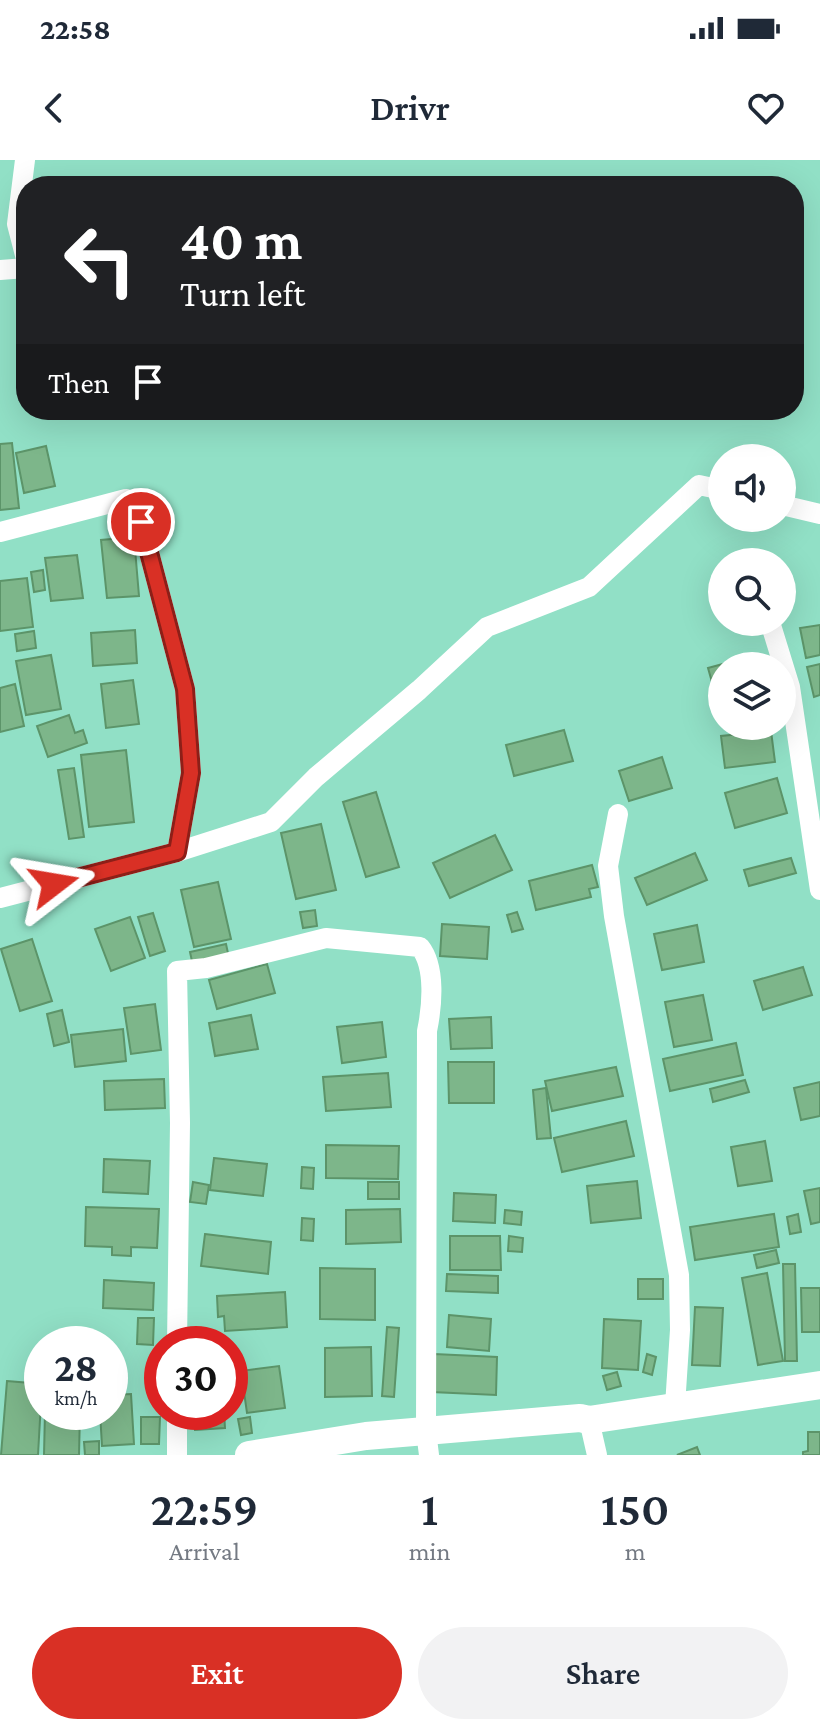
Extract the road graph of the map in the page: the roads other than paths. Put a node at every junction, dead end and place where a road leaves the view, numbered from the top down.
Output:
1 (708, 487) edge
2 (796, 508) edge
3 (820, 514) edge
4 (0, 532) edge
5 (774, 636) edge
6 (618, 814) dead end
7 (177, 852) junction
8 (820, 890) edge
9 (0, 898) edge
10 (177, 1326) edge
11 (820, 1385) edge
12 (675, 1406) junction
13 (589, 1420) junction
14 (177, 1430) edge
15 (428, 1443) edge
16 (177, 1455) edge
17 (249, 1455) edge
18 (597, 1455) edge

1 - 7 street
2 - 3 street
4 - 7 street
5 - 8 street
6 - 12 street
7 - 9 street
10 - 15 street
11 - 12 main road
12 - 13 main road
13 - 15 main road
13 - 18 street
14 - 16 street
15 - 17 main road

